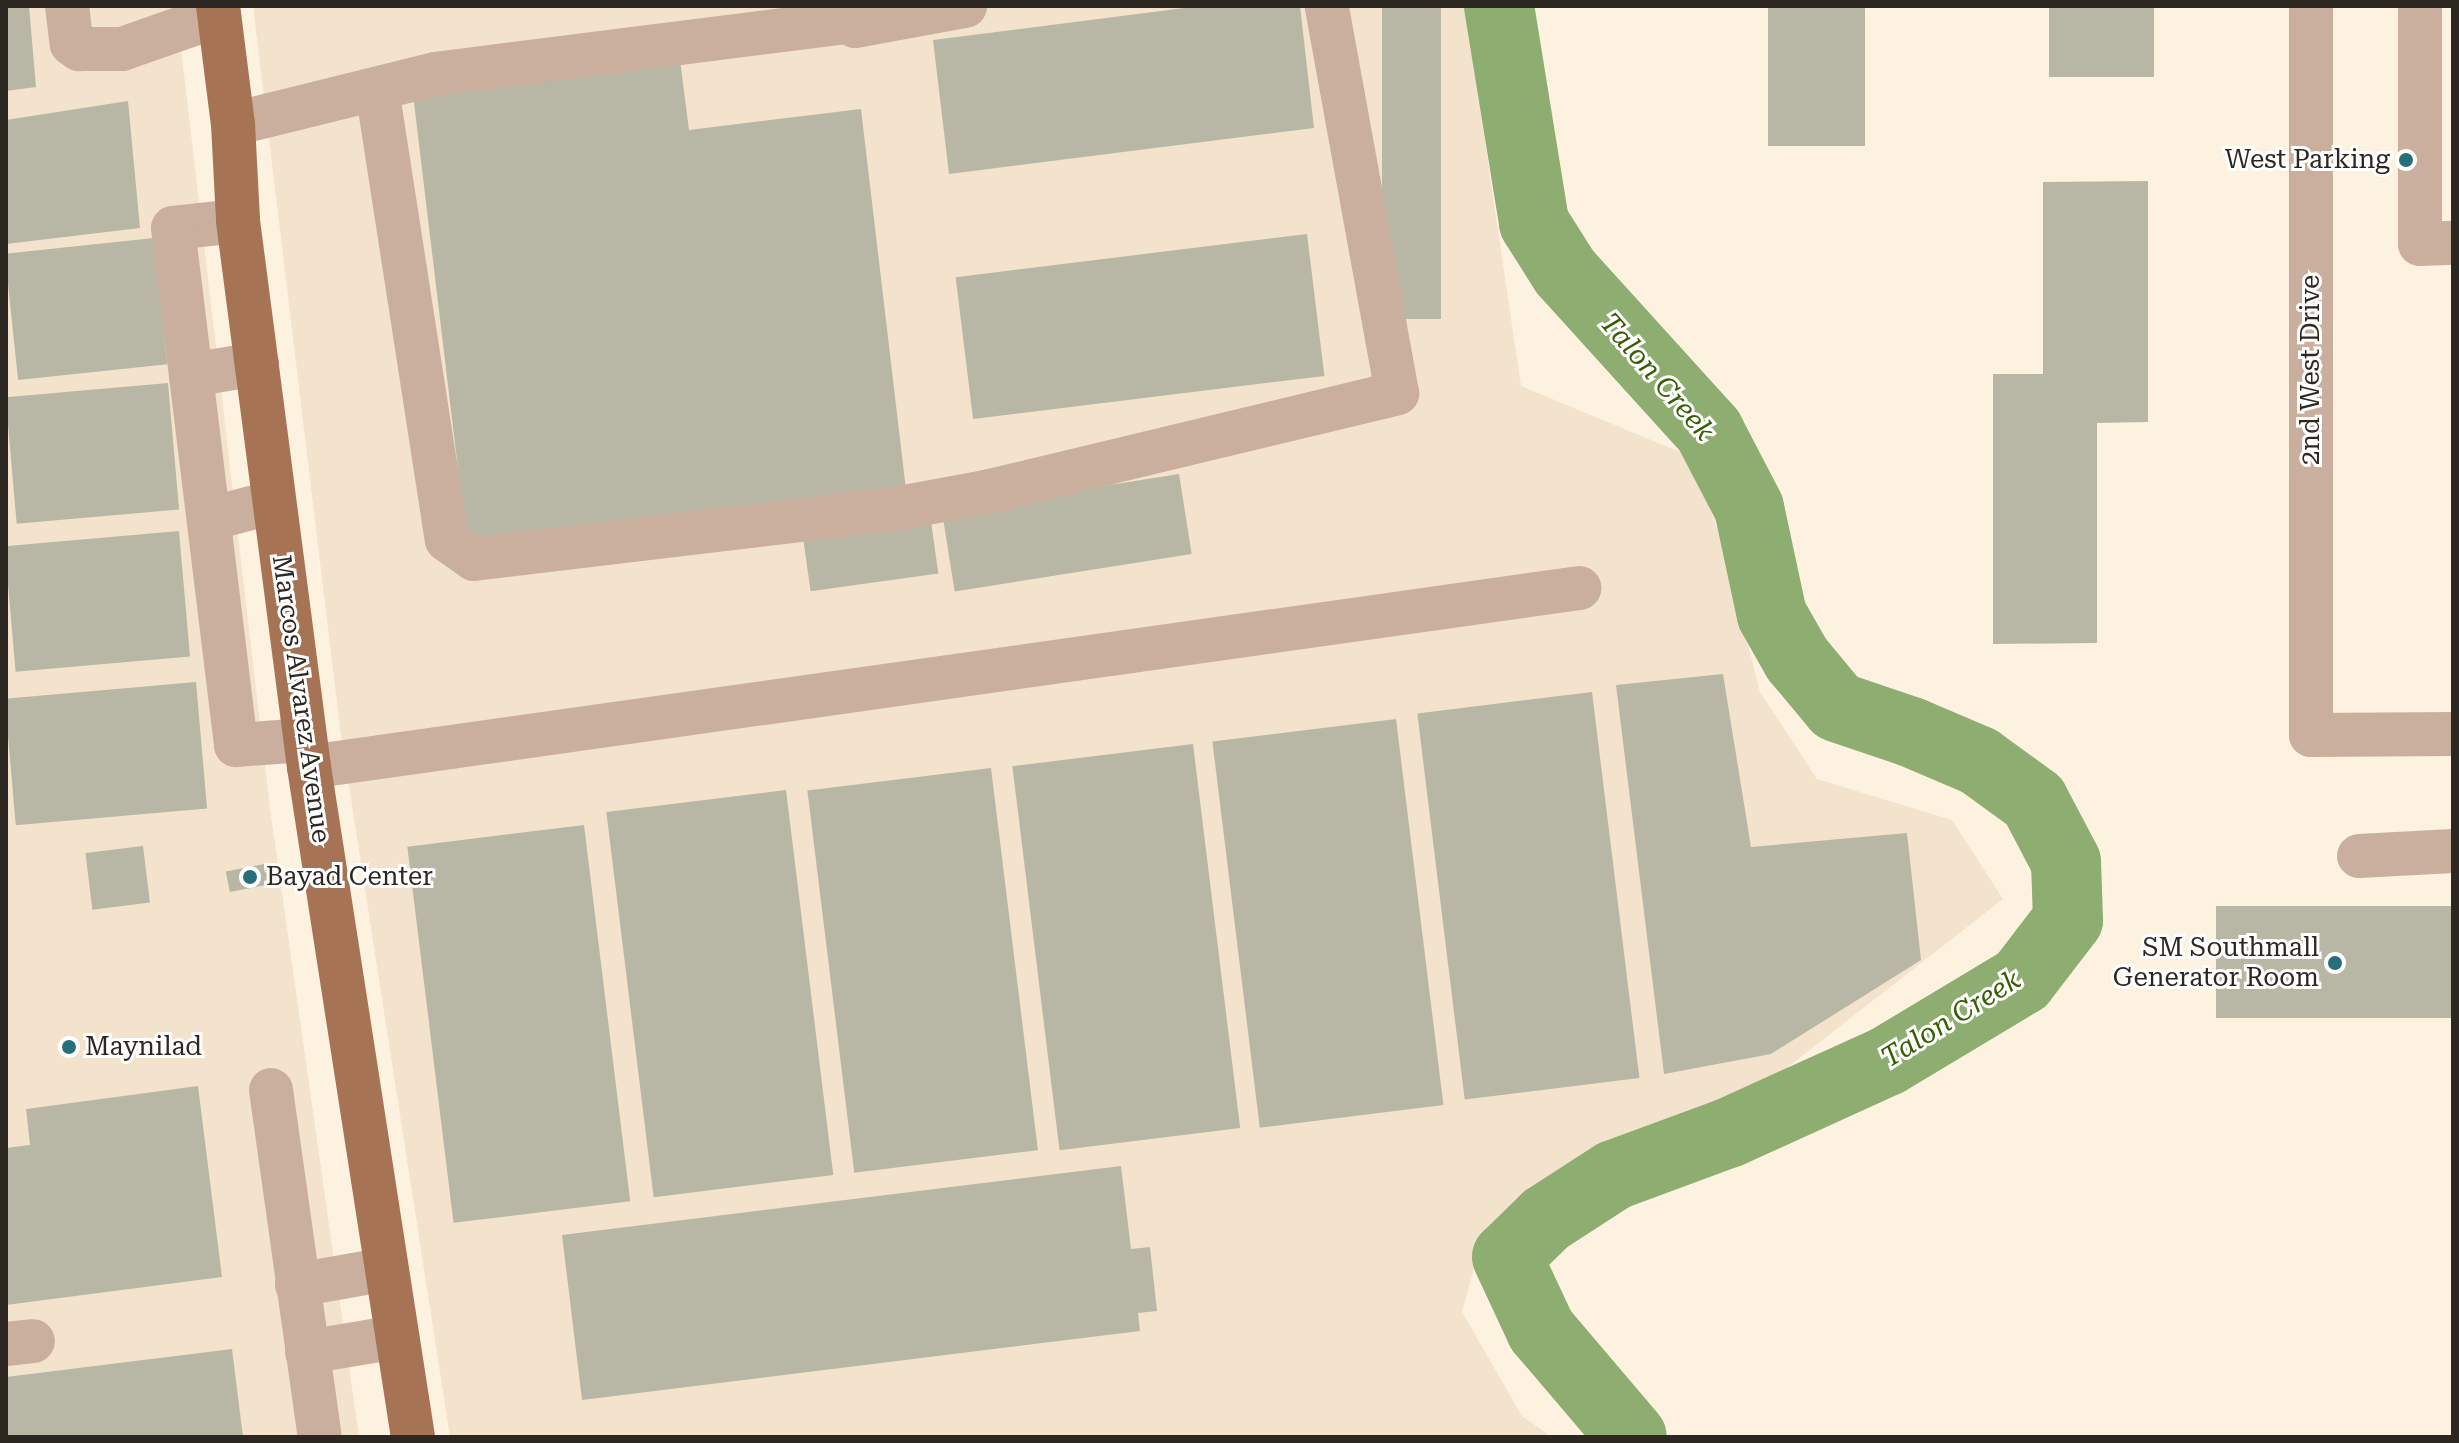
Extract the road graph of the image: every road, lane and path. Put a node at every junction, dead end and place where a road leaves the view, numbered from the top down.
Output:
1 (67, 6) edge
2 (965, 6) edge
3 (1327, 6) edge
4 (2311, 6) edge
5 (2420, 6) edge
6 (219, 10) edge
7 (148, 21) edge
8 (377, 89) junction
9 (233, 124) junction
10 (238, 221) junction
11 (2453, 243) edge
12 (257, 364) junction
13 (191, 375) junction
14 (274, 502) junction
15 (209, 519) junction
16 (1579, 588) dead end
17 (2453, 734) edge
18 (307, 754) junction
19 (2453, 851) edge
20 (2359, 856) dead end
21 (271, 1090) dead end
22 (387, 1269) junction
23 (297, 1285) junction
24 (397, 1337) junction
25 (307, 1352) junction
26 (320, 1437) edge
27 (413, 1437) edge

1 - 7 street
2 - 8 street
3 - 8 street
4 - 17 street, 2nd West Drive
5 - 11 street
6 - 7 street
6 - 9 main road, Marcos Alvarez Avenue
8 - 9 street
9 - 10 main road, Marcos Alvarez Avenue
10 - 12 main road, Marcos Alvarez Avenue
10 - 13 street
12 - 13 street
12 - 14 main road, Marcos Alvarez Avenue
13 - 15 street
14 - 15 street
14 - 18 main road, Marcos Alvarez Avenue
15 - 18 street
16 - 18 street
18 - 22 main road, Marcos Alvarez Avenue
19 - 20 street
21 - 23 street
22 - 23 street
22 - 24 main road, Marcos Alvarez Avenue
23 - 25 street
24 - 25 street
24 - 27 main road, Marcos Alvarez Avenue
25 - 26 street

